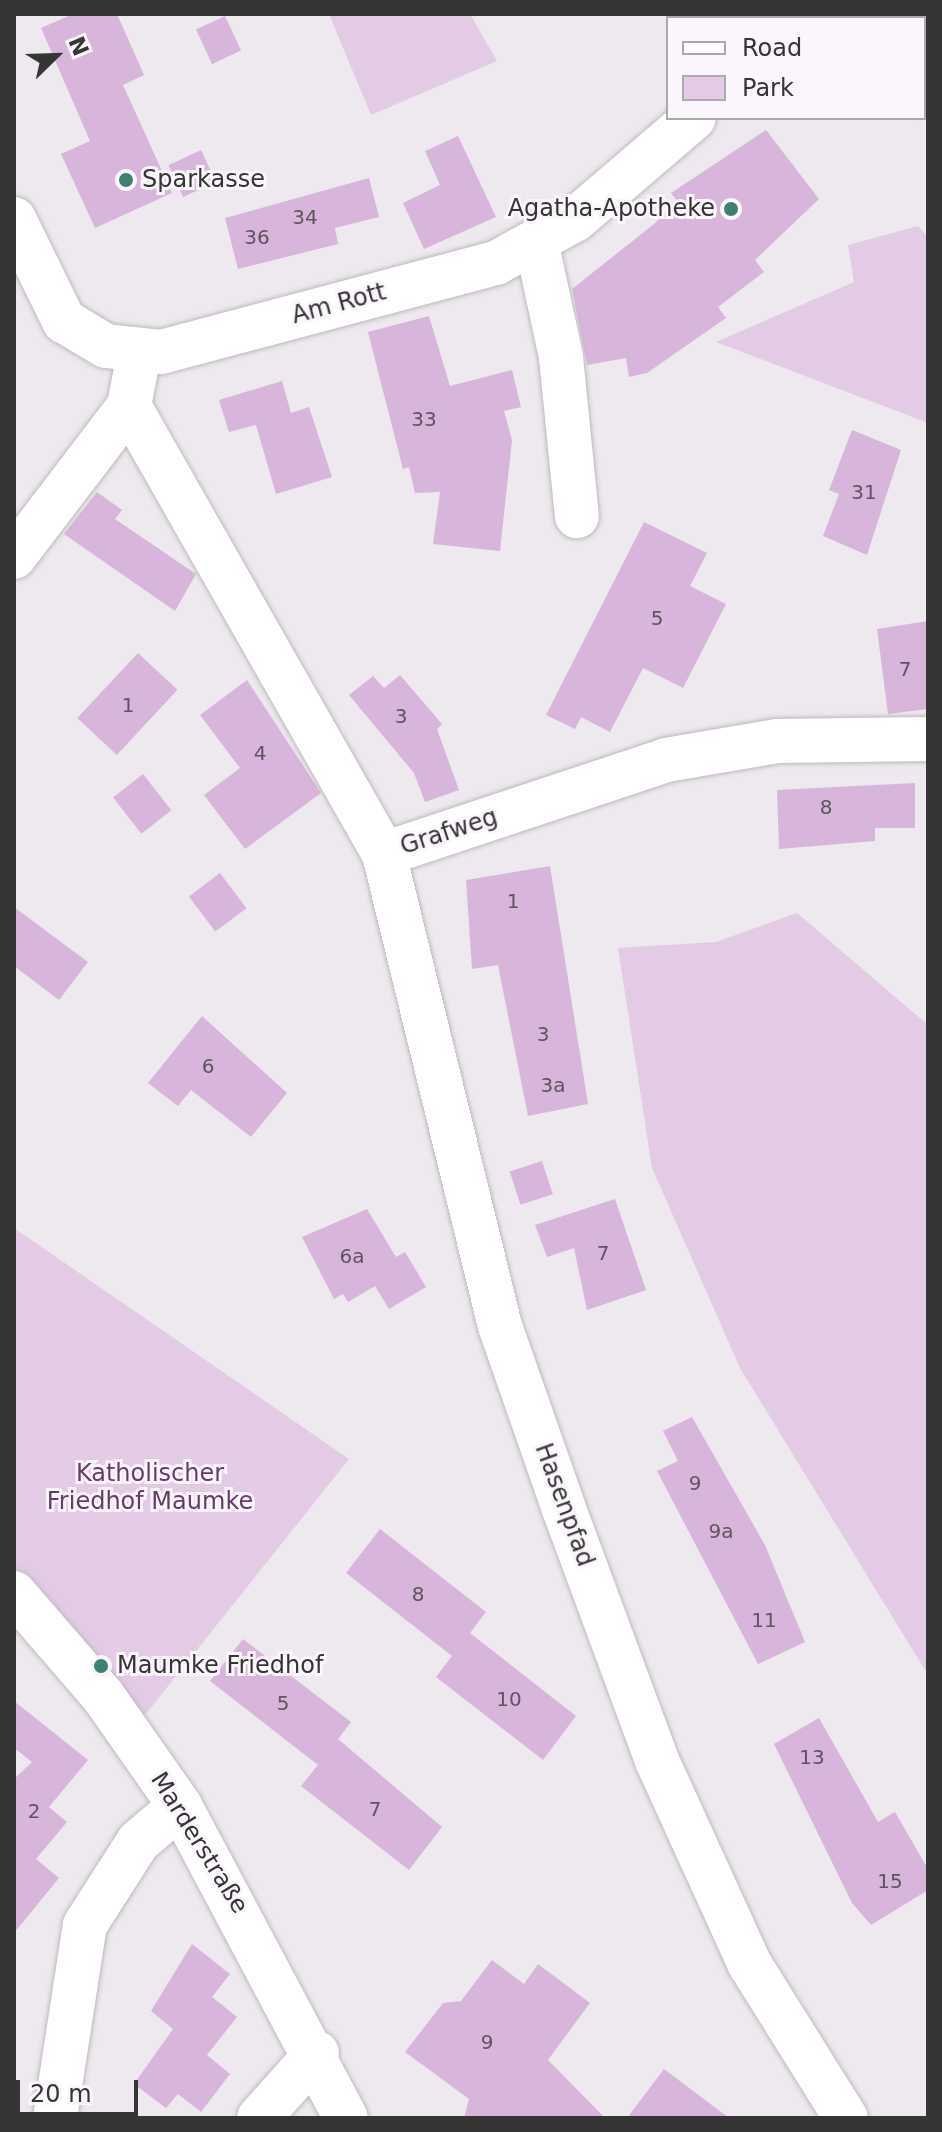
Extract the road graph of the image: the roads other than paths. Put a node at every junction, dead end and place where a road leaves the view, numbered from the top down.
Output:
1 (692, 120) edge
2 (14, 219) edge
3 (536, 241) junction
4 (32, 306) edge
5 (139, 354) junction
6 (129, 406) junction
7 (577, 516) dead end
8 (14, 557) edge
9 (928, 739) edge
10 (384, 854) junction
11 (16, 1598) edge
12 (180, 1806) junction
13 (317, 2053) junction
14 (55, 2118) edge
15 (259, 2118) edge
16 (346, 2118) edge
17 (846, 2118) edge

1 - 3 street, Am Rott
2 - 4 street
3 - 5 street, Am Rott
3 - 7 street
4 - 5 street
5 - 6 street
6 - 8 street
6 - 10 street, Grafweg
9 - 10 street, Grafweg
10 - 17 street, Hasenpfad
11 - 12 street, Marderstraße
12 - 13 street, Marderstraße
12 - 14 street
13 - 15 street
13 - 16 street, Marderstraße

